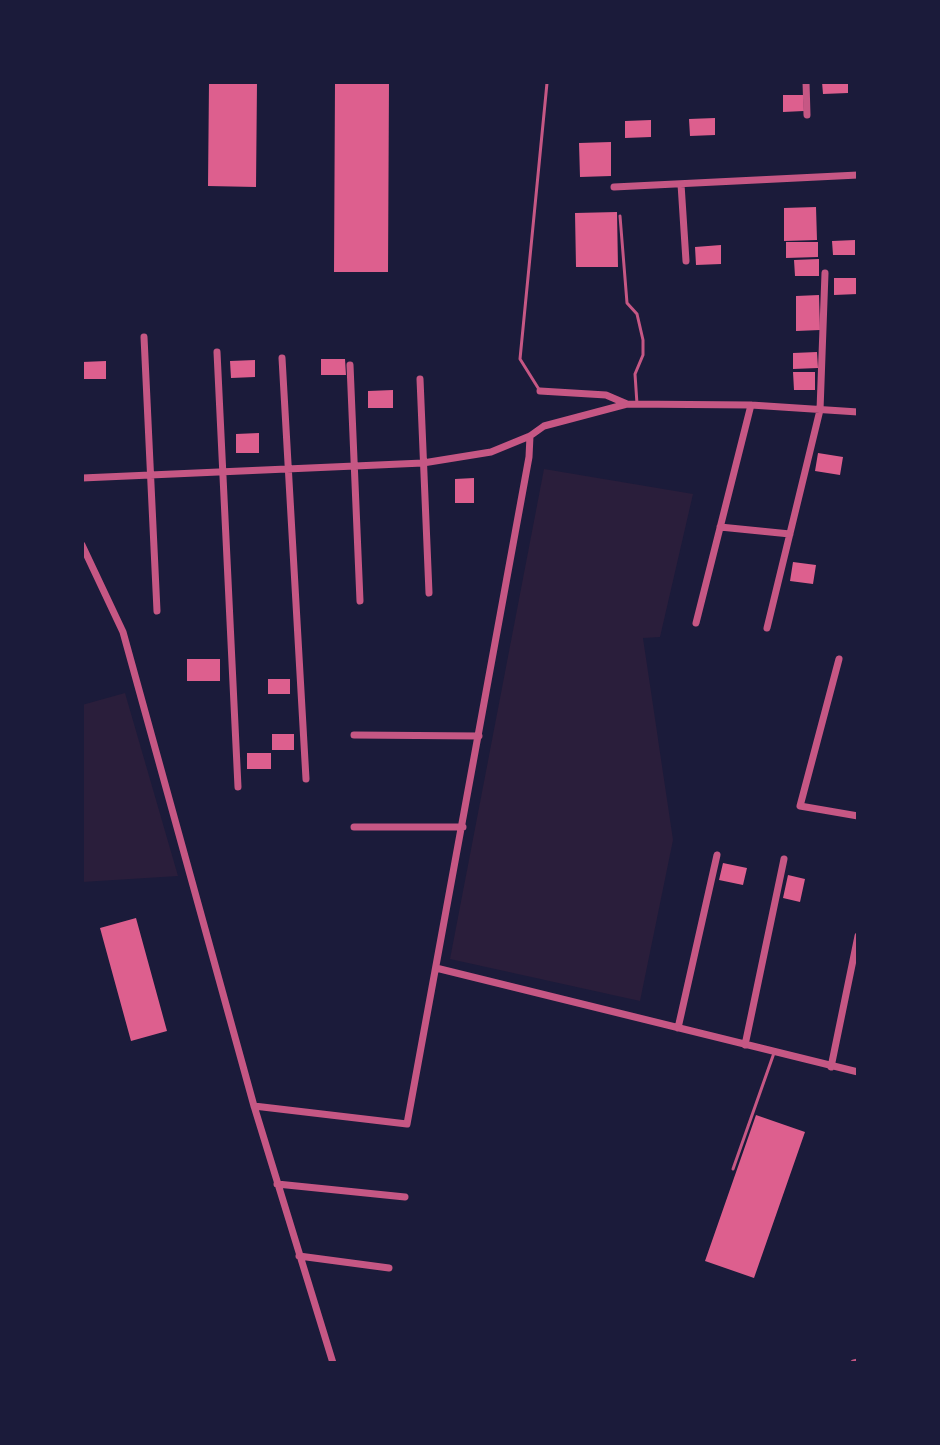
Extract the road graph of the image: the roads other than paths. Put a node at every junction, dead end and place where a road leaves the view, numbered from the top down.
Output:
1 (806, 82) edge
2 (547, 83) edge
3 (807, 115) dead end
4 (858, 175) edge
5 (681, 184) junction
6 (614, 187) dead end
7 (620, 216) dead end
8 (686, 261) dead end
9 (825, 273) dead end
10 (144, 337) dead end
11 (217, 352) dead end
12 (282, 358) dead end
13 (350, 365) dead end
14 (420, 379) dead end
15 (540, 391) joint
16 (627, 404) junction
17 (637, 404) junction
18 (751, 405) junction
19 (820, 410) junction
20 (858, 412) edge
21 (530, 436) junction
22 (423, 463) junction
23 (354, 466) junction
24 (287, 469) junction
25 (222, 471) junction
26 (151, 475) junction
27 (82, 478) edge
28 (720, 527) junction
29 (790, 534) junction
30 (82, 545) edge
31 (429, 593) dead end
32 (360, 601) dead end
33 (157, 611) dead end
34 (696, 623) dead end
35 (767, 628) dead end
36 (839, 659) dead end
37 (354, 735) dead end
38 (479, 736) junction
39 (306, 779) dead end
40 (238, 787) dead end
41 (858, 816) edge
42 (354, 827) dead end
43 (463, 827) junction
44 (717, 855) dead end
45 (784, 859) dead end
46 (858, 936) edge
47 (436, 968) junction
48 (678, 1028) junction
49 (745, 1045) junction
50 (774, 1053) junction
51 (831, 1067) junction
52 (858, 1072) edge
53 (254, 1106) junction
54 (733, 1169) dead end
55 (277, 1184) junction
56 (405, 1197) dead end
57 (299, 1256) junction
58 (389, 1268) dead end
59 (333, 1363) edge

1 - 3 street
2 - 15 lane
4 - 5 street
5 - 6 street
5 - 8 street
7 - 17 lane
9 - 19 street
10 - 26 street
11 - 25 street
12 - 24 street
13 - 23 street
14 - 22 street
15 - 16 street
16 - 17 street
16 - 21 street
17 - 18 street
18 - 19 street
18 - 28 street
19 - 20 street
19 - 29 street
21 - 22 street
21 - 38 street
22 - 23 street
22 - 31 street
23 - 24 street
23 - 32 street
24 - 25 street
24 - 39 street
25 - 26 street
25 - 40 street
26 - 27 street
26 - 33 street
28 - 29 street
28 - 34 street
29 - 35 street
30 - 53 street
36 - 41 street
37 - 38 street
38 - 43 street
42 - 43 street
43 - 47 street
44 - 48 street
45 - 49 street
46 - 51 street
47 - 48 street
47 - 53 street
48 - 49 street
49 - 50 street
50 - 51 street
50 - 54 lane
51 - 52 street
53 - 55 street
55 - 56 street
55 - 57 street
57 - 58 street
57 - 59 street

